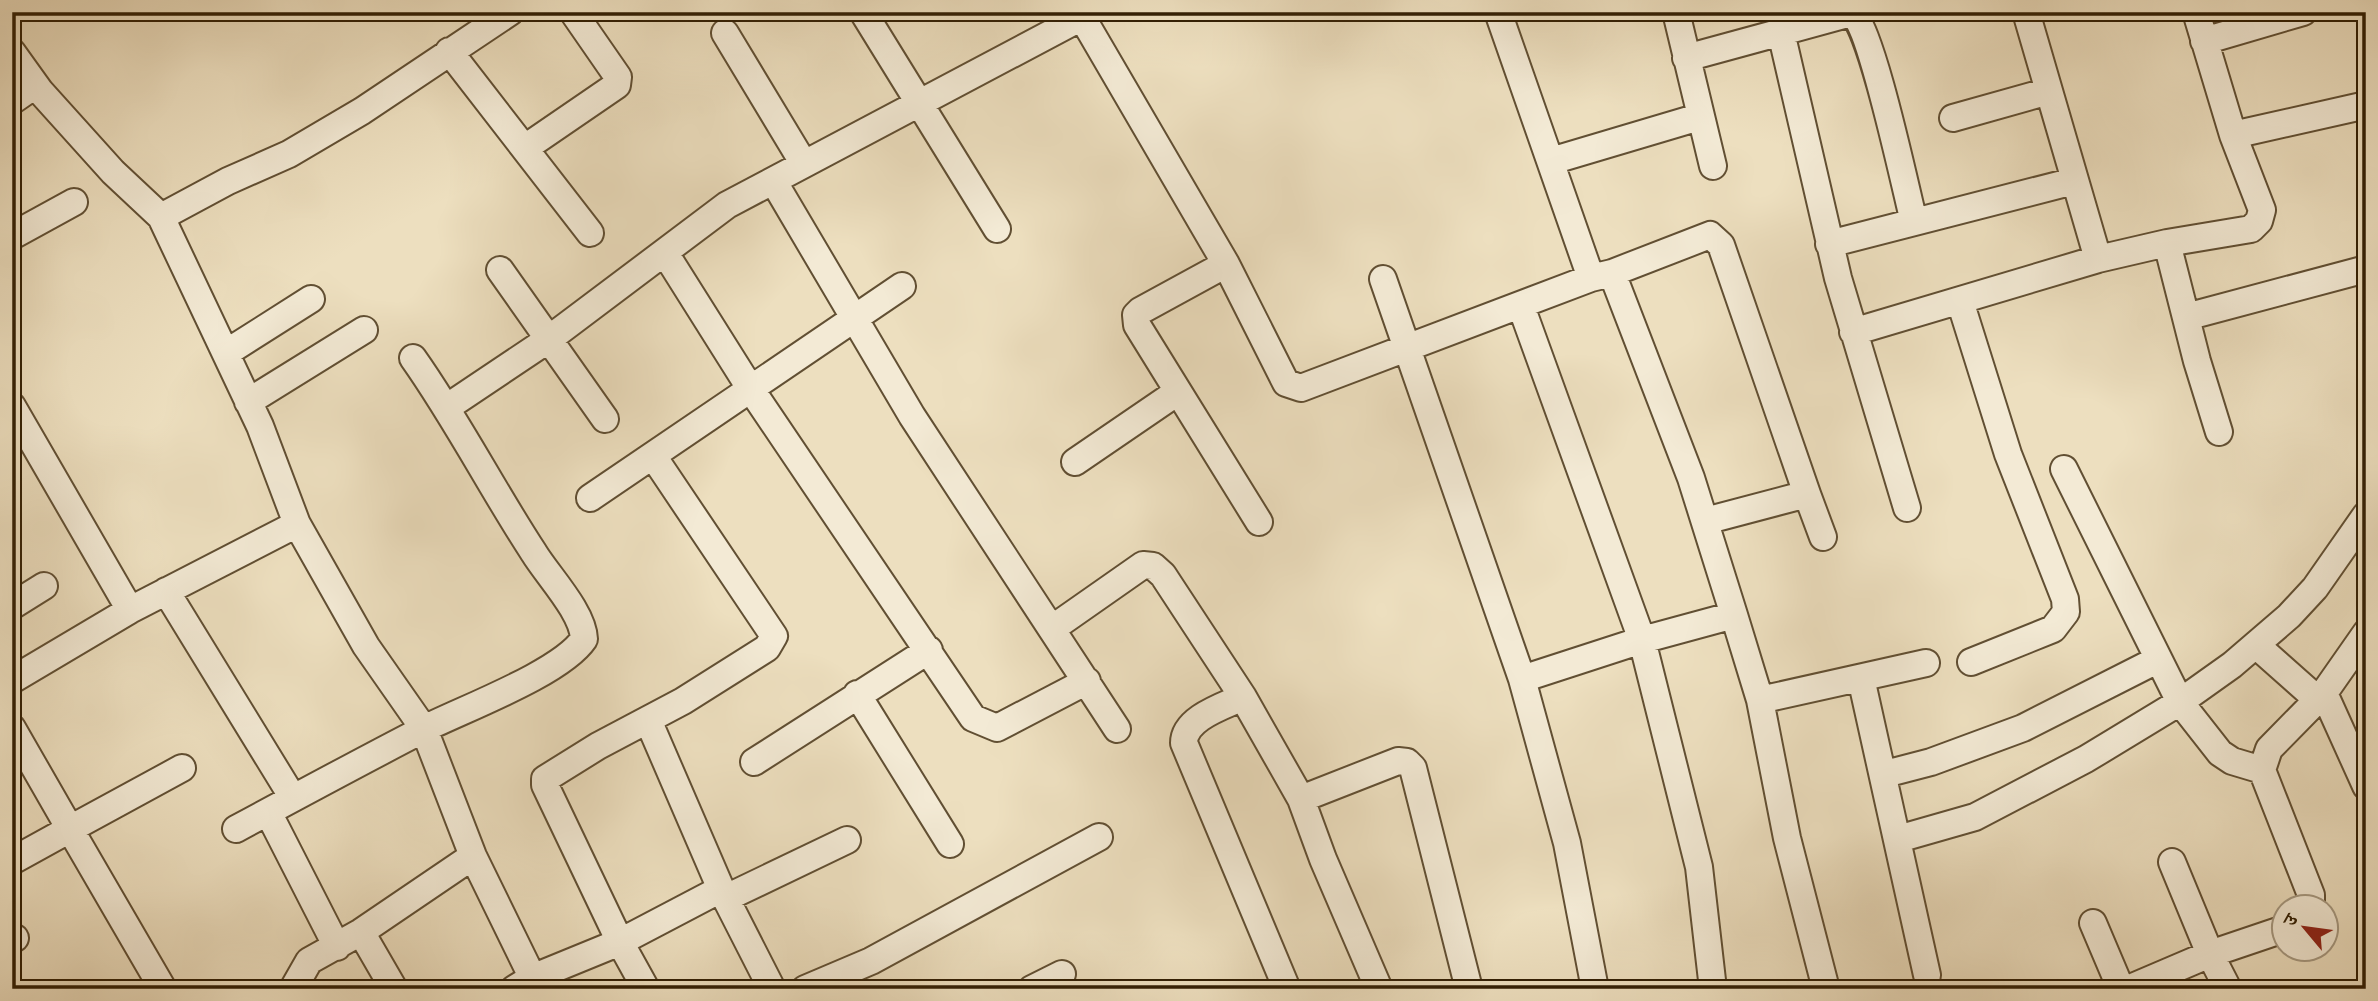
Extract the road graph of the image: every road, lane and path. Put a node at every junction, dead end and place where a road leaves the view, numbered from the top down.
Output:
1 (510, 12) edge
2 (573, 12) edge
3 (863, 12) edge
4 (1498, 12) edge
5 (1676, 12) edge
6 (2026, 12) edge
7 (2196, 12) edge
8 (2303, 12) edge
9 (1081, 15) edge
10 (1781, 32) junction
11 (725, 33) dead end
12 (2204, 41) junction
13 (449, 51) junction
14 (12, 52) edge
15 (1686, 58) junction
16 (35, 85) junction
17 (2049, 91) junction
18 (12, 100) edge
19 (916, 103) junction
20 (2362, 106) dead end
21 (1699, 117) junction
22 (1953, 118) dead end
23 (2233, 135) junction
24 (524, 148) junction
25 (1551, 161) junction
26 (804, 164) junction
27 (1713, 166) dead end
28 (2074, 181) junction
29 (774, 182) junction
30 (74, 202) dead end
31 (161, 217) junction
32 (1914, 222) junction
33 (997, 229) dead end
34 (590, 233) dead end
35 (12, 236) edge
36 (2166, 243) junction
37 (1829, 244) junction
38 (665, 253) junction
39 (2098, 258) junction
40 (1226, 264) junction
41 (2366, 269) edge
42 (500, 270) dead end
43 (1601, 276) junction
44 (1383, 279) dead end
45 (902, 286) dead end
46 (312, 299) dead end
47 (1960, 301) junction
48 (1521, 306) junction
49 (852, 317) junction
50 (2186, 317) junction
51 (364, 330) dead end
52 (1853, 332) junction
53 (549, 339) junction
54 (1406, 349) junction
55 (226, 353) junction
56 (413, 358) dead end
57 (750, 388) junction
58 (1176, 393) junction
59 (248, 402) junction
60 (12, 406) edge
61 (446, 408) junction
62 (605, 419) dead end
63 (2219, 432) dead end
64 (653, 456) junction
65 (1075, 462) dead end
66 (2064, 469) dead end
67 (1807, 494) junction
68 (590, 498) dead end
69 (1907, 508) dead end
70 (2366, 515) edge
71 (1705, 521) junction
72 (1259, 522) dead end
73 (297, 524) junction
74 (1823, 537) dead end
75 (44, 586) dead end
76 (166, 591) junction
77 (12, 606) edge
78 (130, 610) junction
79 (1734, 615) junction
80 (1053, 628) junction
81 (2366, 633) edge
82 (1642, 640) junction
83 (2256, 645) junction
84 (929, 650) junction
85 (2157, 660) junction
86 (1971, 662) dead end
87 (1926, 663) dead end
88 (1861, 678) junction
89 (1522, 679) junction
90 (12, 680) edge
91 (1087, 681) junction
92 (857, 694) junction
93 (1243, 696) junction
94 (2321, 696) junction
95 (1760, 700) junction
96 (2180, 702) junction
97 (648, 720) junction
98 (12, 728) edge
99 (424, 729) junction
100 (1117, 729) dead end
101 (754, 762) dead end
102 (182, 768) dead end
103 (2262, 770) junction
104 (1885, 774) junction
105 (2366, 786) edge
106 (293, 799) junction
107 (1301, 799) junction
108 (268, 812) junction
109 (236, 829) dead end
110 (70, 830) junction
111 (1099, 837) dead end
112 (1898, 839) junction
113 (847, 840) dead end
114 (950, 844) dead end
115 (473, 856) junction
116 (12, 861) edge
117 (2172, 862) dead end
118 (2310, 892) edge
119 (724, 893) junction
120 (2093, 923) dead end
121 (361, 932) junction
122 (2270, 934) edge
123 (620, 942) junction
124 (337, 947) junction
125 (2210, 954) junction
126 (1062, 974) dead end
127 (1927, 975) dead end
128 (528, 985) edge
129 (163, 989) edge
130 (293, 989) edge
131 (394, 989) edge
132 (646, 989) edge
133 (772, 989) edge
134 (806, 989) edge
135 (1032, 989) edge
136 (1287, 989) edge
137 (1379, 989) edge
138 (1469, 989) edge
139 (1595, 989) edge
140 (1713, 989) edge
141 (1826, 989) edge
142 (2121, 989) edge
143 (2128, 989) edge
144 (2228, 989) edge

1 - 13 street
2 - 24 street
3 - 19 street
4 - 25 street
5 - 15 street
6 - 17 street
7 - 12 street
8 - 12 street
9 - 19 street
9 - 40 street
10 - 15 street
10 - 32 street
10 - 37 street
11 - 26 street
12 - 23 street
13 - 24 street
13 - 31 street
14 - 16 street
15 - 21 street
16 - 18 street
16 - 31 street
17 - 22 street
17 - 28 street
19 - 26 street
19 - 33 street
20 - 23 street
21 - 25 street
21 - 27 street
23 - 36 street
24 - 34 street
25 - 43 street
26 - 29 street
28 - 32 street
28 - 39 street
29 - 38 street
29 - 49 street
30 - 35 street
31 - 55 street
32 - 37 street
36 - 39 street
36 - 50 street
37 - 52 street
38 - 53 street
38 - 57 street
39 - 47 street
40 - 54 street
40 - 58 street
41 - 50 street
42 - 53 street
43 - 48 street
43 - 67 street
43 - 71 street
44 - 54 street
45 - 49 street
46 - 55 street
47 - 52 street
47 - 86 street
48 - 54 street
48 - 82 street
49 - 57 street
49 - 80 street
50 - 63 street
51 - 59 street
52 - 69 street
53 - 61 street
53 - 62 street
54 - 89 street
55 - 59 street
56 - 61 street
57 - 64 street
57 - 84 street
58 - 65 street
58 - 72 street
59 - 73 street
60 - 78 street
61 - 99 street
64 - 68 street
64 - 97 street
66 - 85 street
67 - 71 street
67 - 74 street
70 - 83 street
71 - 79 street
73 - 76 street
73 - 99 street
75 - 77 street
76 - 78 street
76 - 106 street
78 - 90 street
79 - 82 street
79 - 95 street
80 - 91 street
80 - 93 street
81 - 94 street
82 - 89 street
82 - 140 street
83 - 94 street
83 - 96 street
84 - 91 street
84 - 92 street
85 - 96 street
85 - 104 street
87 - 88 street
88 - 95 street
88 - 104 street
89 - 139 street
91 - 100 street
92 - 101 street
92 - 114 street
93 - 107 street
93 - 136 street
94 - 103 street
94 - 105 street
95 - 141 street
96 - 103 street
96 - 112 street
97 - 119 street
97 - 123 street
98 - 110 street
99 - 106 street
99 - 115 street
102 - 110 street
103 - 118 street
104 - 112 street
106 - 108 street
107 - 137 street
107 - 138 street
108 - 109 street
108 - 124 street
110 - 116 street
110 - 129 street
111 - 134 street
112 - 127 street
113 - 119 street
115 - 121 street
115 - 128 street
117 - 125 street
119 - 123 street
119 - 133 street
120 - 142 street
121 - 124 street
121 - 131 street
122 - 125 street
123 - 128 street
123 - 132 street
124 - 130 street
125 - 143 street
125 - 144 street
126 - 135 street

